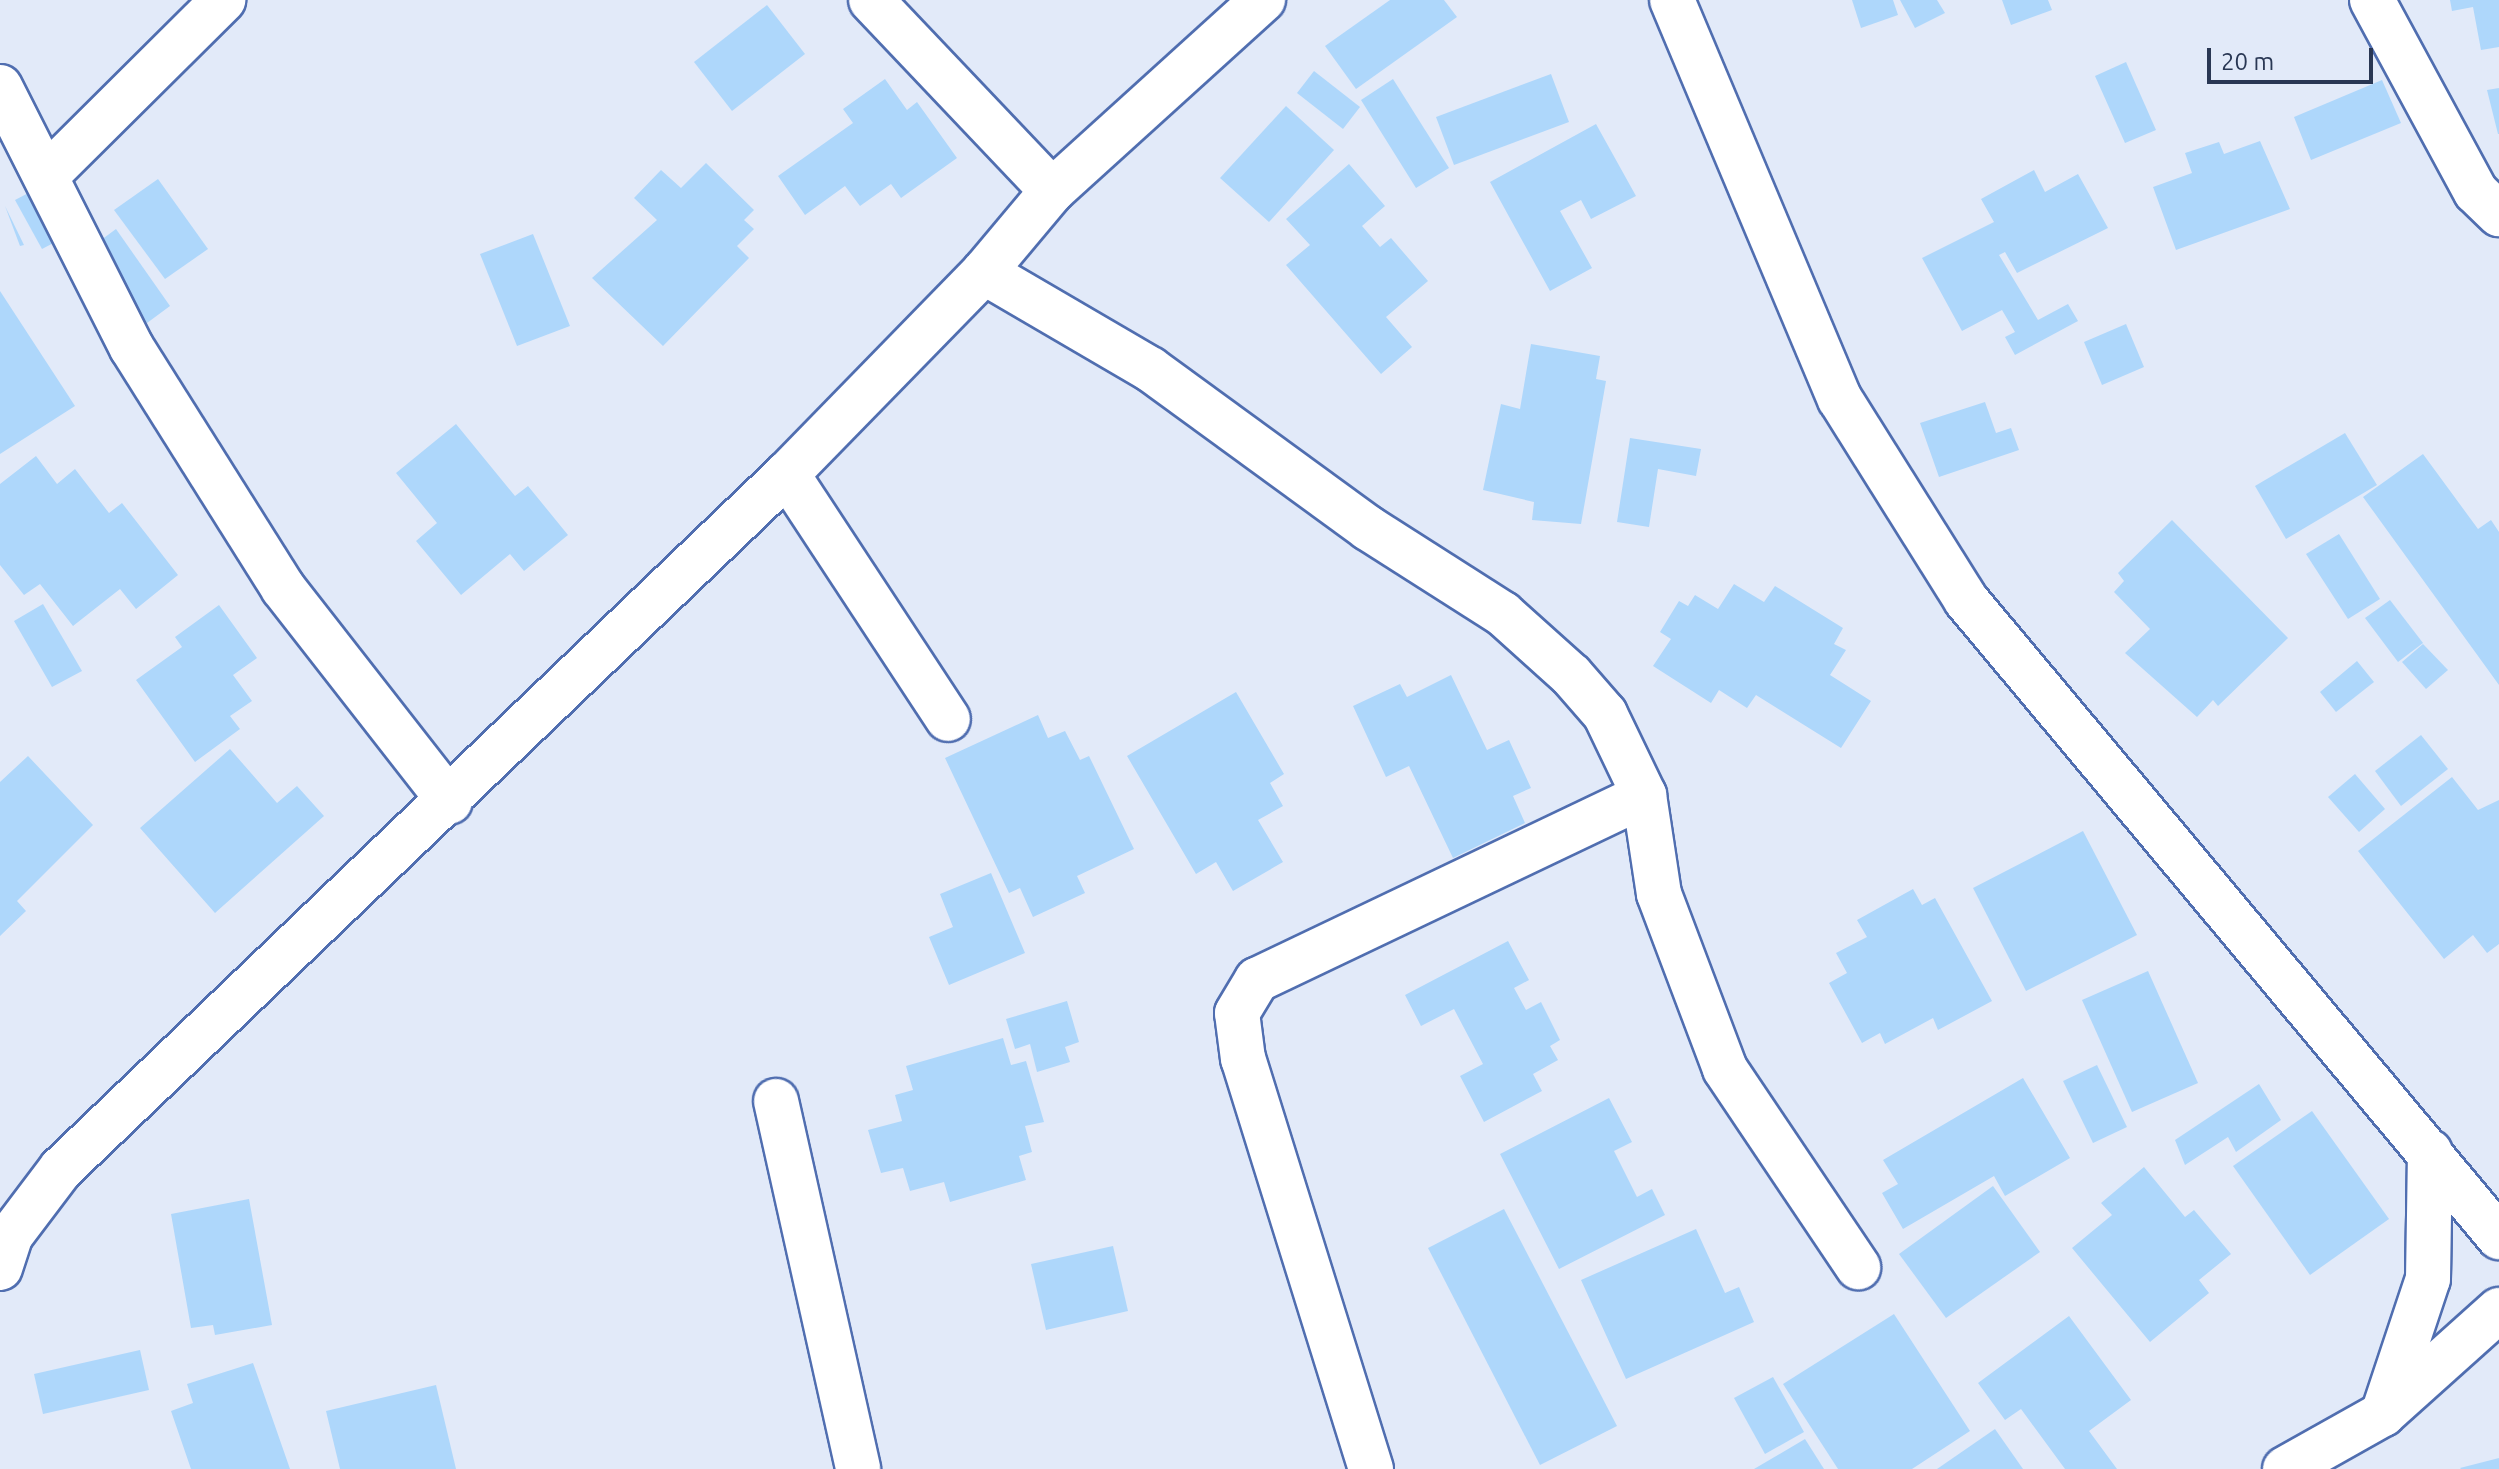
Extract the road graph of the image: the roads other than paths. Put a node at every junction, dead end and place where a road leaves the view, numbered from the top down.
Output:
1 (223, 0) edge
2 (871, 0) edge
3 (1263, 0) edge
4 (1672, 0) edge
5 (2372, 0) edge
6 (0, 87) edge
7 (46, 176) junction
8 (1052, 191) junction
9 (2499, 214) edge
10 (984, 272) junction
11 (787, 474) junction
12 (948, 719) dead end
13 (1644, 795) junction
14 (450, 802) junction
15 (776, 1101) dead end
16 (2430, 1152) junction
17 (2499, 1237) edge
18 (4, 1240) edge
19 (1858, 1267) dead end
20 (2499, 1310) edge
21 (2383, 1414) junction
22 (2297, 1464) edge
23 (858, 1469) edge
24 (1371, 1469) edge

1 - 7 street
2 - 8 street
3 - 8 street
4 - 16 street
5 - 9 street
6 - 7 street
7 - 14 street
8 - 10 street
10 - 11 street
10 - 13 street
11 - 12 street
11 - 14 street
13 - 19 street
13 - 24 street
14 - 18 street
15 - 23 street
16 - 17 street
16 - 21 street
20 - 21 street
21 - 22 street

